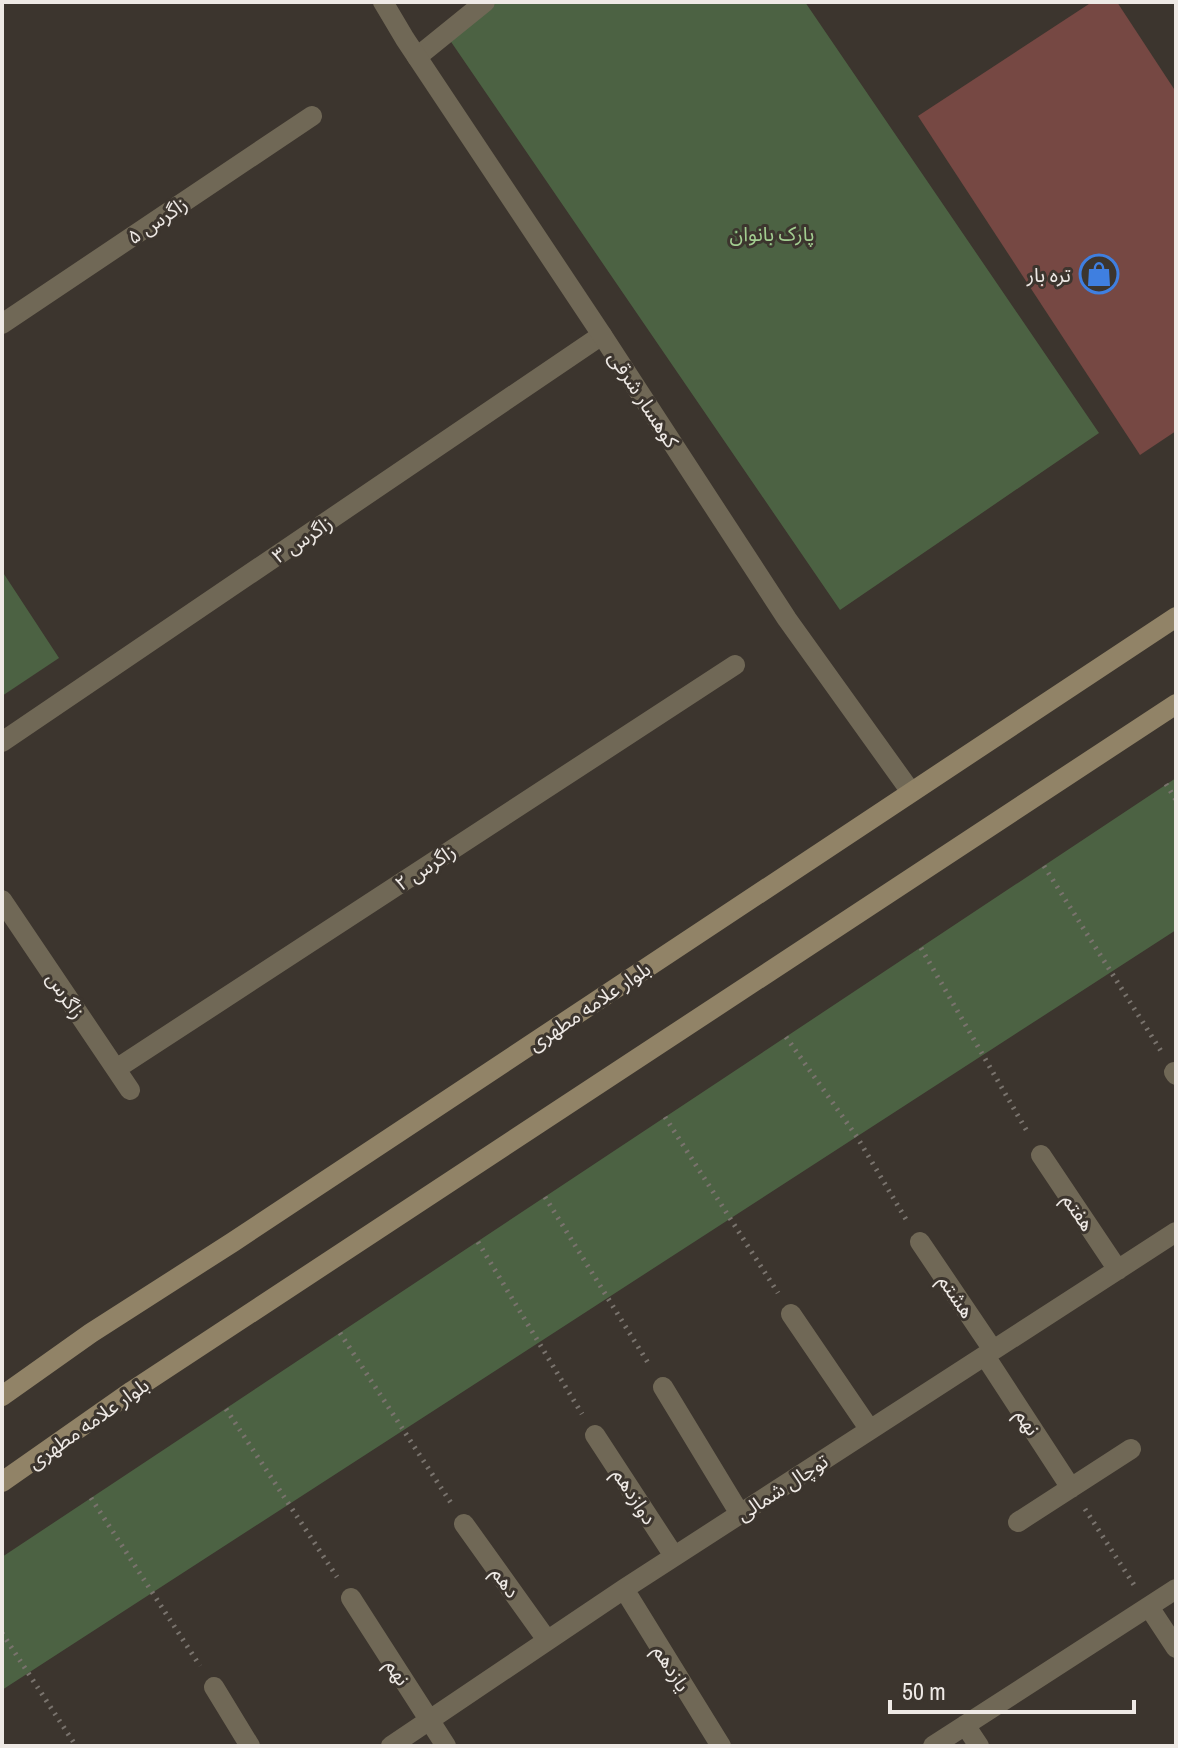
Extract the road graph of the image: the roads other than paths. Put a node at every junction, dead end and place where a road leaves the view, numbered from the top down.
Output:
1 (383, 2) edge
2 (485, 2) edge
3 (417, 57) junction
4 (312, 116) dead end
5 (2, 324) edge
6 (602, 335) junction
7 (1176, 617) edge
8 (735, 665) dead end
9 (1176, 704) edge
10 (2, 742) edge
11 (911, 792) junction
12 (2, 900) edge
13 (116, 1069) junction
14 (130, 1090) dead end
15 (1041, 1155) road end
16 (1176, 1232) edge
17 (920, 1242) road end
18 (1118, 1270) junction
19 (791, 1314) road end
20 (989, 1353) junction
21 (663, 1387) road end
22 (2, 1396) edge
23 (870, 1430) junction
24 (595, 1435) road end
25 (1131, 1449) dead end
26 (2, 1482) edge
27 (1071, 1488) junction
28 (740, 1514) junction
29 (1018, 1522) dead end
30 (464, 1524) road end
31 (674, 1556) junction
32 (624, 1589) junction
33 (1176, 1589) edge
34 (351, 1598) road end
35 (1149, 1607) junction
36 (547, 1640) junction
37 (1176, 1648) edge
38 (214, 1687) road end
39 (429, 1720) junction
40 (965, 1725) junction
41 (250, 1746) edge
42 (391, 1746) edge
43 (446, 1746) edge
44 (721, 1746) edge
45 (933, 1746) edge
46 (979, 1746) edge

1 - 3 street, کوهسار شرقی
2 - 3 street
3 - 6 street, کوهسار شرقی
4 - 5 street, زاگرس ۵
6 - 10 street, زاگرس ۳
6 - 11 street, کوهسار شرقی
7 - 11 main road, بلوار علامه مطهری
8 - 13 street, زاگرس ۲
9 - 26 main road, بلوار علامه مطهری
11 - 22 main road, بلوار علامه مطهری
12 - 13 street, زاگرس
13 - 14 street, زاگرس
15 - 18 street, هفتم
16 - 18 street, توچال شمالی
17 - 20 street, هشتم
18 - 20 street, توچال شمالی
19 - 23 street
20 - 23 street, توچال شمالی
20 - 27 street, نهم
21 - 28 street
23 - 28 street, توچال شمالی
24 - 31 street, دوازدهم
25 - 27 street
27 - 29 street
28 - 31 street, توچال شمالی
30 - 36 street, دهم
31 - 32 street, توچال شمالی
32 - 36 street, توچال شمالی
32 - 44 street, یازدهم
33 - 35 street
34 - 39 street, نهم
35 - 37 street
35 - 40 street
36 - 39 street, توچال شمالی
38 - 41 street
39 - 42 street, توچال شمالی
39 - 43 street, نهم
40 - 45 street
40 - 46 street

